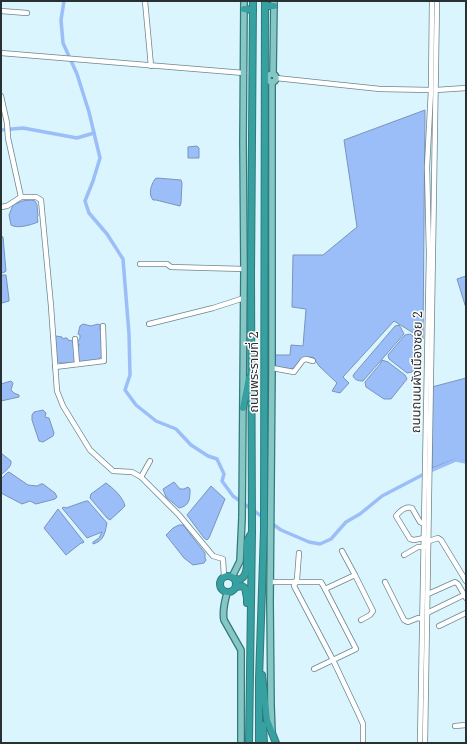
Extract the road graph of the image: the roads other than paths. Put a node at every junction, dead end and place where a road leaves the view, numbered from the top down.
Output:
1 (145, 1) edge
2 (244, 1) edge
3 (253, 1) edge
4 (432, 1) edge
5 (437, 1) edge
6 (265, 4) edge
7 (274, 4) edge
8 (244, 9) junction
9 (253, 10) junction
10 (1, 11) edge
11 (27, 14) dead end
12 (1, 53) edge
13 (151, 66) junction
14 (244, 74) junction
15 (271, 78) junction
16 (466, 88) edge
17 (433, 90) junction
18 (1, 96) edge
19 (20, 197) junction
20 (1, 207) edge
21 (431, 237) junction
22 (140, 264) dead end
23 (244, 269) junction
24 (244, 298) junction
25 (149, 324) dead end
26 (103, 326) dead end
27 (75, 340) dead end
28 (313, 361) dead end
29 (251, 362) junction
30 (264, 362) junction
31 (77, 364) junction
32 (272, 366) junction
33 (55, 367) junction
34 (243, 408) junction
35 (150, 461) dead end
36 (141, 477) junction
37 (427, 479) junction
38 (424, 524) junction
39 (252, 532) junction
40 (424, 538) junction
41 (429, 541) junction
42 (424, 547) junction
43 (342, 551) dead end
44 (299, 554) dead end
45 (404, 555) dead end
46 (355, 575) junction
47 (224, 577) junction
48 (233, 578) junction
49 (466, 580) edge
50 (270, 582) junction
51 (295, 582) junction
52 (385, 582) dead end
53 (236, 587) junction
54 (325, 589) junction
55 (227, 593) junction
56 (428, 594) junction
57 (465, 596) edge
58 (428, 613) junction
59 (466, 613) edge
60 (422, 619) junction
61 (361, 620) dead end
62 (440, 626) dead end
63 (250, 642) junction
64 (260, 653) junction
65 (332, 660) junction
66 (314, 669) dead end
67 (250, 679) junction
68 (259, 679) junction
69 (249, 713) junction
70 (466, 725) edge
71 (455, 726) dead end
72 (423, 728) junction
73 (272, 734) junction
74 (241, 743) edge
75 (245, 743) edge
76 (249, 743) edge
77 (259, 743) edge
78 (264, 743) edge
79 (276, 743) edge
80 (363, 743) edge
81 (420, 743) edge
82 (426, 743) edge

1 - 13 street
2 - 8 main road, ถนนพระรามที่ 2
3 - 9 highway, ถนนพระรามที่ 2
4 - 17 street, ถนนถนนผังเมืองซอย 2
5 - 17 street, ถนนถนนผังเมืองซอย 2
6 - 7 highway
6 - 15 highway, ถนนพระรามที่ 2
7 - 15 main road, ถนนพระรามที่ 2
8 - 9 highway
8 - 14 main road, ถนนพระรามที่ 2
9 - 29 highway, ถนนพระรามที่ 2
10 - 11 street
12 - 13 street
13 - 14 street
14 - 23 main road, ถนนพระรามที่ 2
15 - 17 street
15 - 30 highway, ถนนพระรามที่ 2
15 - 32 main road, ถนนพระรามที่ 2
16 - 17 street
17 - 21 street, ถนนถนนผังเมืองซอย 2
17 - 21 street, ถนนถนนผังเมืองซอย 2
18 - 19 street
19 - 20 street
19 - 33 street
21 - 37 street, ถนนถนนผังเมืองซอย 2
22 - 23 street
23 - 24 main road, ถนนพระรามที่ 2
24 - 25 street
24 - 34 main road, ถนนพระรามที่ 2
26 - 31 street
27 - 31 street
28 - 32 street
29 - 34 highway
29 - 39 highway, ถนนพระรามที่ 2
30 - 32 highway
30 - 64 highway, ถนนพระรามที่ 2
31 - 33 street
32 - 50 main road, ถนนพระรามที่ 2
33 - 36 street
34 - 48 main road, ถนนพระรามที่ 2
35 - 36 street
36 - 47 street
37 - 38 street, ถนนถนนผังเมืองซอย 2
37 - 41 street, ถนนถนนผังเมืองซอย 2
38 - 40 street, ถนนถนนผังเมืองซอย 2
38 - 40 street
39 - 48 highway
39 - 63 highway, ถนนพระรามที่ 2
40 - 42 street, ถนนถนนผังเมืองซอย 2
41 - 49 street
41 - 56 street, ถนนถนนผังเมืองซอย 2
42 - 45 street
42 - 60 street, ถนนถนนผังเมืองซอย 2
43 - 46 street
44 - 51 street
46 - 54 street
46 - 61 street
47 - 48 highway
47 - 55 highway
48 - 53 highway
50 - 51 street
50 - 73 main road, ถนนพระรามที่ 2
51 - 54 street
51 - 65 street
52 - 60 street
53 - 55 highway
53 - 63 highway
54 - 65 street
55 - 74 main road
56 - 57 street
56 - 58 street, ถนนถนนผังเมืองซอย 2
57 - 58 street
58 - 72 street, ถนนถนนผังเมืองซอย 2
59 - 62 street
60 - 72 street, ถนนถนนผังเมืองซอย 2
63 - 67 highway, ถนนพระรามที่ 2
64 - 68 highway, ถนนพระรามที่ 2
64 - 73 highway
65 - 66 street
65 - 80 street
67 - 68 highway
67 - 69 highway, ถนนพระรามที่ 2
68 - 77 highway, ถนนพระรามที่ 2
68 - 78 highway
69 - 75 highway
69 - 76 highway, ถนนพระรามที่ 2
70 - 71 street
72 - 81 street, ถนนถนนผังเมืองซอย 2
72 - 82 street, ถนนถนนผังเมืองซอย 2
73 - 79 highway

